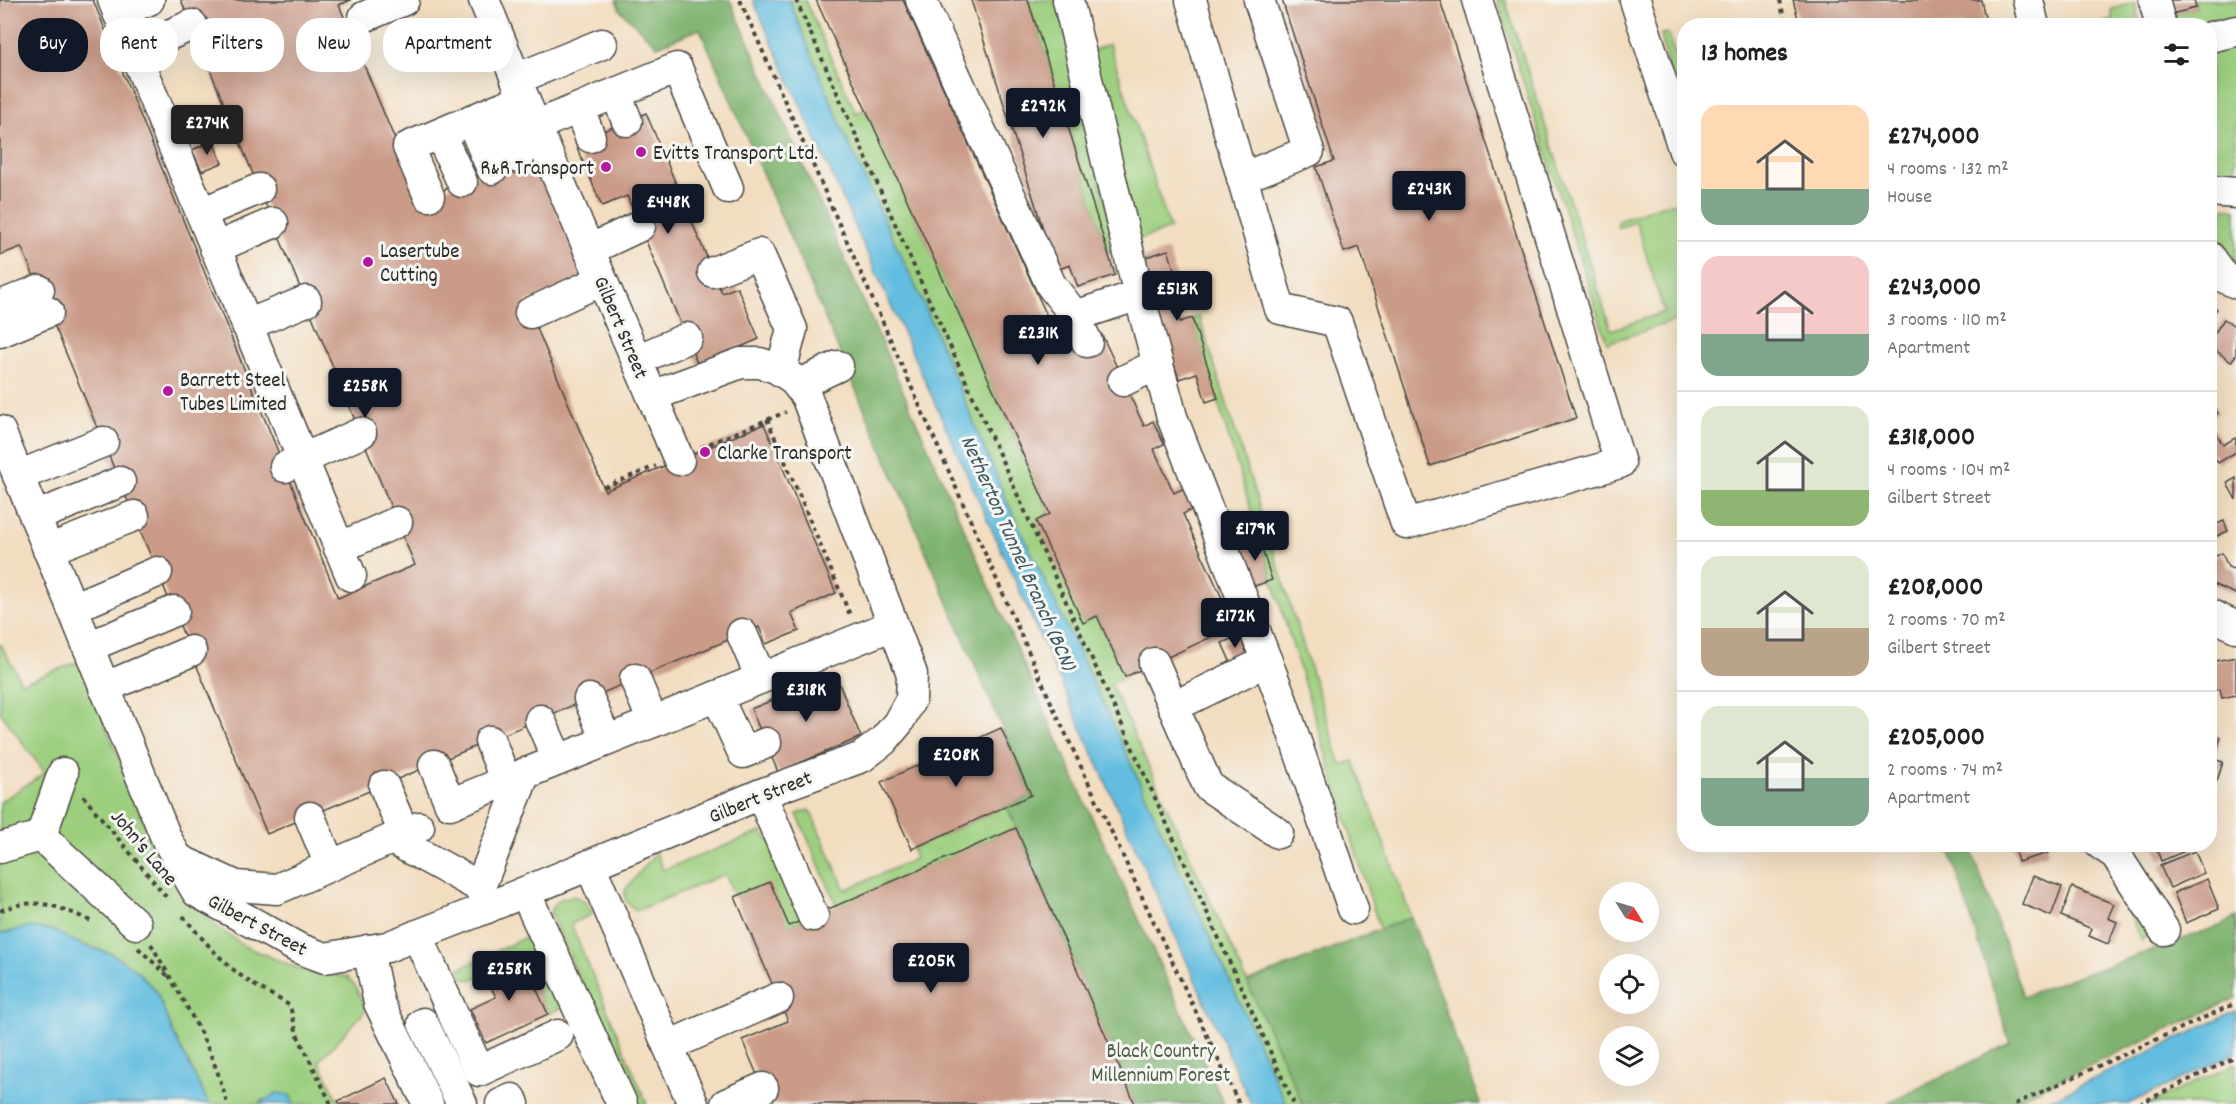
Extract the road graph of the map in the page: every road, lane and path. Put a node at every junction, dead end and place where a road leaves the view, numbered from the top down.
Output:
1 (149, 0) edge
2 (404, 0) edge
3 (484, 0) edge
4 (740, 0) edge
5 (796, 0) edge
6 (1068, 0) edge
7 (1191, 0) edge
8 (1260, 0) edge
9 (1477, 0) edge
10 (1635, 0) edge
11 (1780, 0) edge
12 (2028, 0) edge
13 (2154, 0) edge
14 (928, 2) edge
15 (112, 10) edge
16 (364, 17) dead end
17 (1784, 18) edge
18 (2032, 18) edge
19 (2159, 18) edge
20 (2236, 31) edge
21 (2217, 35) edge
22 (602, 44) dead end
23 (142, 72) edge
24 (616, 93) junction
25 (502, 101) junction
26 (579, 108) junction
27 (627, 121) dead end
28 (536, 126) junction
29 (1677, 129) edge
30 (440, 134) junction
31 (590, 137) dead end
32 (506, 163) dead end
33 (1242, 178) junction
34 (462, 182) dead end
35 (728, 188) dead end
36 (260, 189) dead end
37 (2217, 192) edge
38 (2236, 194) edge
39 (429, 196) dead end
40 (273, 223) dead end
41 (639, 226) dead end
42 (205, 236) junction
43 (589, 250) junction
44 (2217, 267) edge
45 (713, 272) dead end
46 (602, 280) junction
47 (2236, 283) edge
48 (1139, 296) junction
49 (306, 301) dead end
50 (0, 306) edge
51 (530, 313) dead end
52 (247, 325) junction
53 (0, 332) edge
54 (687, 338) dead end
55 (637, 360) junction
56 (1158, 364) junction
57 (838, 366) dead end
58 (1123, 381) dead end
59 (796, 387) junction
60 (652, 396) junction
61 (767, 419) junction
62 (361, 433) dead end
63 (103, 442) dead end
64 (6, 452) edge
65 (678, 458) junction
66 (294, 463) junction
67 (120, 482) dead end
68 (604, 487) dead end
69 (134, 516) dead end
70 (35, 517) junction
71 (397, 522) dead end
72 (339, 548) junction
73 (48, 550) junction
74 (158, 572) dead end
75 (351, 576) dead end
76 (72, 608) junction
77 (174, 611) dead end
78 (2217, 618) edge
79 (893, 625) junction
80 (2236, 627) edge
81 (742, 634) dead end
82 (860, 638) junction
83 (88, 647) junction
84 (191, 651) dead end
85 (1267, 661) junction
86 (1154, 663) dead end
87 (761, 678) junction
88 (635, 679) dead end
89 (104, 688) junction
90 (717, 696) junction
91 (589, 699) dead end
92 (1173, 707) junction
93 (540, 720) dead end
94 (652, 722) junction
95 (606, 740) junction
96 (490, 741) dead end
97 (766, 743) dead end
98 (558, 760) junction
99 (434, 765) dead end
100 (63, 773) joint
101 (516, 777) junction
102 (384, 786) dead end
103 (771, 791) junction
104 (310, 817) dead end
105 (405, 833) junction
106 (1278, 833) dead end
107 (41, 836) junction
108 (0, 848) edge
109 (2112, 852) edge
110 (178, 859) junction
111 (330, 865) junction
112 (590, 865) junction
113 (525, 892) junction
114 (484, 897) junction
115 (173, 904) dead end
116 (1353, 909) dead end
117 (0, 911) edge
118 (821, 912) dead end
119 (180, 913) dead end
120 (95, 922) dead end
121 (2164, 930) dead end
122 (134, 933) junction
123 (417, 935) junction
124 (368, 950) junction
125 (171, 979) junction
126 (778, 998) dead end
127 (2236, 1003) edge
128 (423, 1023) dead end
129 (544, 1033) dead end
130 (668, 1046) junction
131 (2236, 1057) edge
132 (763, 1088) dead end
133 (413, 1093) edge
134 (227, 1104) edge
135 (331, 1104) edge
136 (462, 1104) edge
137 (501, 1104) edge
138 (514, 1104) edge
139 (622, 1104) edge
140 (693, 1104) edge
141 (726, 1104) edge
142 (1239, 1104) edge
143 (1294, 1104) edge
144 (2014, 1104) edge
145 (2139, 1104) edge

1 - 15 street
2 - 16 street
3 - 25 street, Gilbert Street
4 - 142 path
5 - 143 path
6 - 48 street
7 - 33 street
8 - 33 street
9 - 33 street
10 - 29 street
11 - 17 path
12 - 18 street
13 - 19 street
14 - 48 street
20 - 21 street
22 - 25 street
23 - 42 street
24 - 26 street
24 - 27 street
24 - 35 street
25 - 28 street, Gilbert Street
25 - 30 street
25 - 32 street
26 - 28 street
26 - 31 street
28 - 43 street, Gilbert Street
30 - 34 street
30 - 39 street
36 - 42 street
37 - 38 street
40 - 42 street
41 - 43 street
42 - 52 street
43 - 46 street, Gilbert Street
44 - 47 street
45 - 59 street
46 - 51 street
46 - 55 street, Gilbert Street
48 - 56 street
49 - 52 street
50 - 53 street
52 - 66 street
54 - 55 street
55 - 60 street, Gilbert Street
56 - 58 street
56 - 85 street
57 - 59 street
59 - 60 street, Gilbert Street
59 - 61 path
59 - 79 street, Gilbert Street
60 - 65 street
61 - 65 path
61 - 82 path
62 - 66 street
63 - 64 street
64 - 70 street, Gilbert Street
65 - 68 path
66 - 72 street
67 - 70 street
69 - 73 street
70 - 73 street, Gilbert Street
71 - 72 street
72 - 75 street
73 - 76 street, Gilbert Street
74 - 76 street
76 - 83 street, Gilbert Street
77 - 83 street
78 - 80 street
79 - 82 street
79 - 103 street, Gilbert Street
81 - 87 street
82 - 87 street
83 - 89 street, Gilbert Street
84 - 89 street
85 - 92 street
85 - 116 street
86 - 92 street
87 - 90 street
88 - 94 street
89 - 110 street, Gilbert Street
90 - 94 street
90 - 97 street
91 - 95 street
92 - 106 street
93 - 98 street
94 - 95 street
95 - 98 street
96 - 101 street
98 - 101 street
99 - 101 street
100 - 107 street
100 - 115 path, John's Lane
101 - 114 street
102 - 105 street
103 - 112 street, Gilbert Street
103 - 118 street
104 - 111 street
105 - 111 street
105 - 114 street
107 - 108 street
107 - 122 street
109 - 121 street
110 - 111 street
110 - 124 street, Gilbert Street
112 - 113 street, Gilbert Street
112 - 130 street
113 - 114 street, Gilbert Street
113 - 139 street
114 - 123 street, Gilbert Street
117 - 120 path
119 - 135 path, John's Lane
122 - 125 path
122 - 125 path
123 - 124 street, Gilbert Street
123 - 129 street
124 - 133 street
125 - 134 path
126 - 130 street
127 - 144 path
128 - 136 street
130 - 140 street
131 - 145 path
132 - 141 street
137 - 138 street

